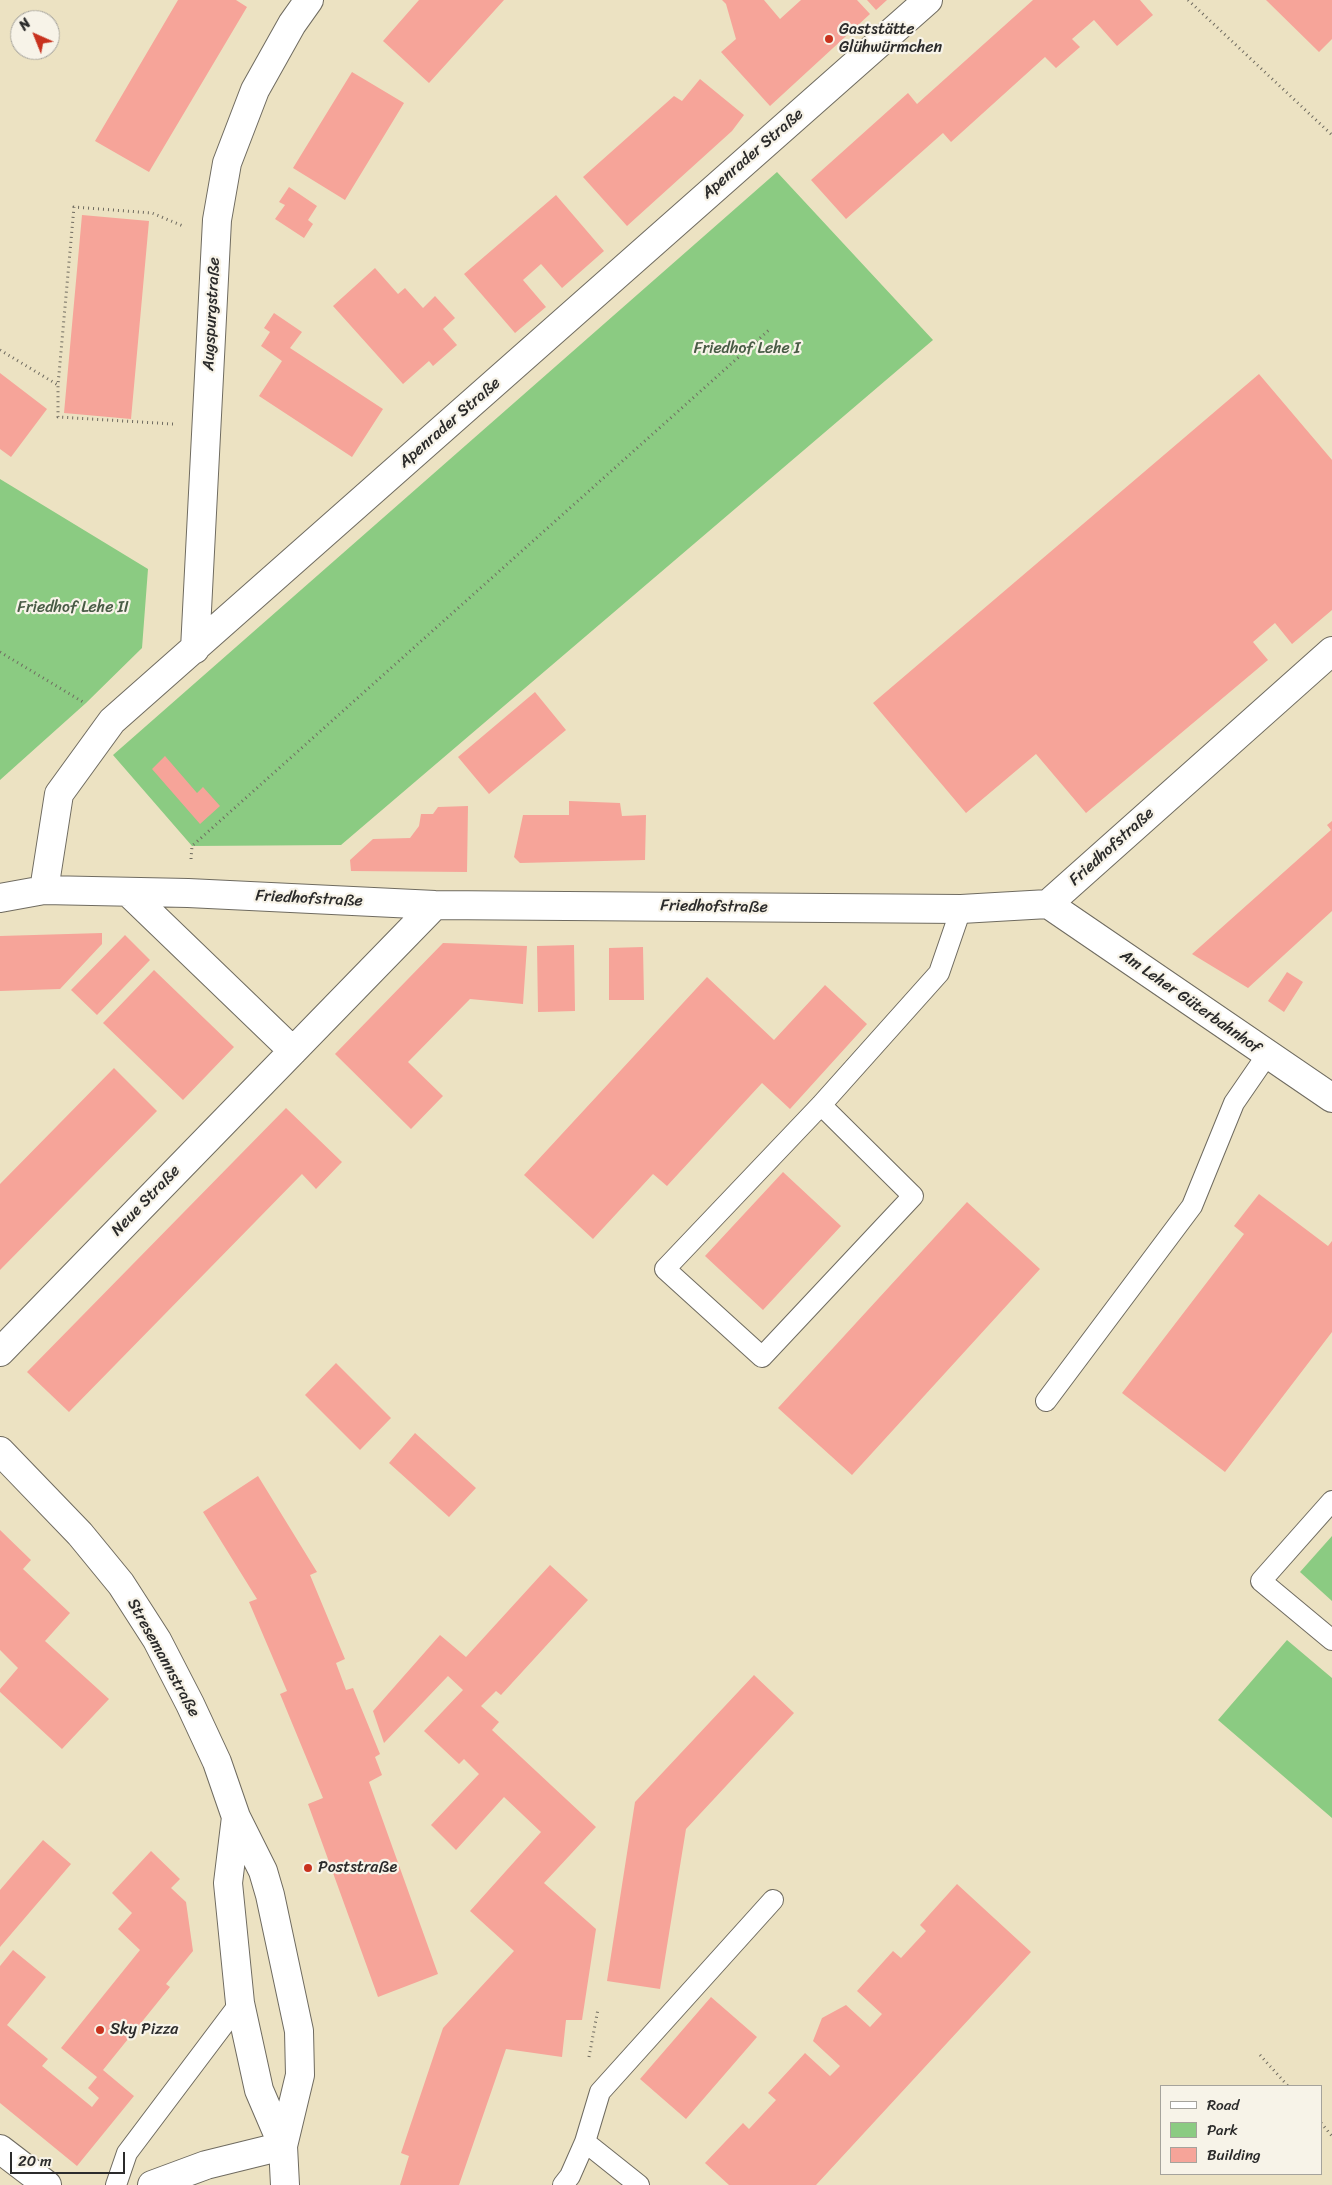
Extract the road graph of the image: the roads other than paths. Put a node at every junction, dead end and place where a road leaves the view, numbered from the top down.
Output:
1 (309, 0) edge
2 (928, 0) edge
3 (194, 649) junction
4 (1332, 651) edge
5 (44, 890) junction
6 (130, 892) junction
7 (0, 898) edge
8 (1048, 904) junction
9 (435, 905) junction
10 (961, 909) junction
11 (292, 1051) junction
12 (1267, 1055) junction
13 (1332, 1098) edge
14 (821, 1105) junction
15 (0, 1352) edge
16 (1046, 1401) dead end
17 (0, 1451) edge
18 (1332, 1501) edge
19 (1332, 1640) edge
20 (236, 1817) junction
21 (773, 1900) dead end
22 (240, 2004) junction
23 (585, 2142) junction
24 (283, 2146) junction
25 (0, 2149) edge
26 (48, 2185) edge
27 (116, 2185) edge
28 (152, 2185) edge
29 (285, 2185) edge
30 (563, 2185) edge
31 (639, 2185) edge

1 - 3 street, Augspurgstraße
2 - 3 street, Apenrader Straße
3 - 5 street, Apenrader Straße
4 - 8 street, Friedhofstraße
5 - 6 street, Friedhofstraße
5 - 7 street, Friedhofstraße
6 - 9 street, Friedhofstraße
6 - 11 street
8 - 10 street, Friedhofstraße
8 - 12 street, Am Leher Güterbahnhof
9 - 10 street, Friedhofstraße
9 - 11 street, Neue Straße
10 - 14 lane
11 - 15 street, Neue Straße
12 - 13 street, Am Leher Güterbahnhof
12 - 16 lane
14 - 14 lane
17 - 20 street, Stresemannstraße
18 - 19 lane
20 - 22 street, Stresemannstraße
20 - 24 street, Stresemannstraße
21 - 23 lane
22 - 24 street, Stresemannstraße
22 - 27 lane
23 - 30 lane
23 - 31 lane
24 - 28 street
24 - 29 street, Stresemannstraße
25 - 26 street

